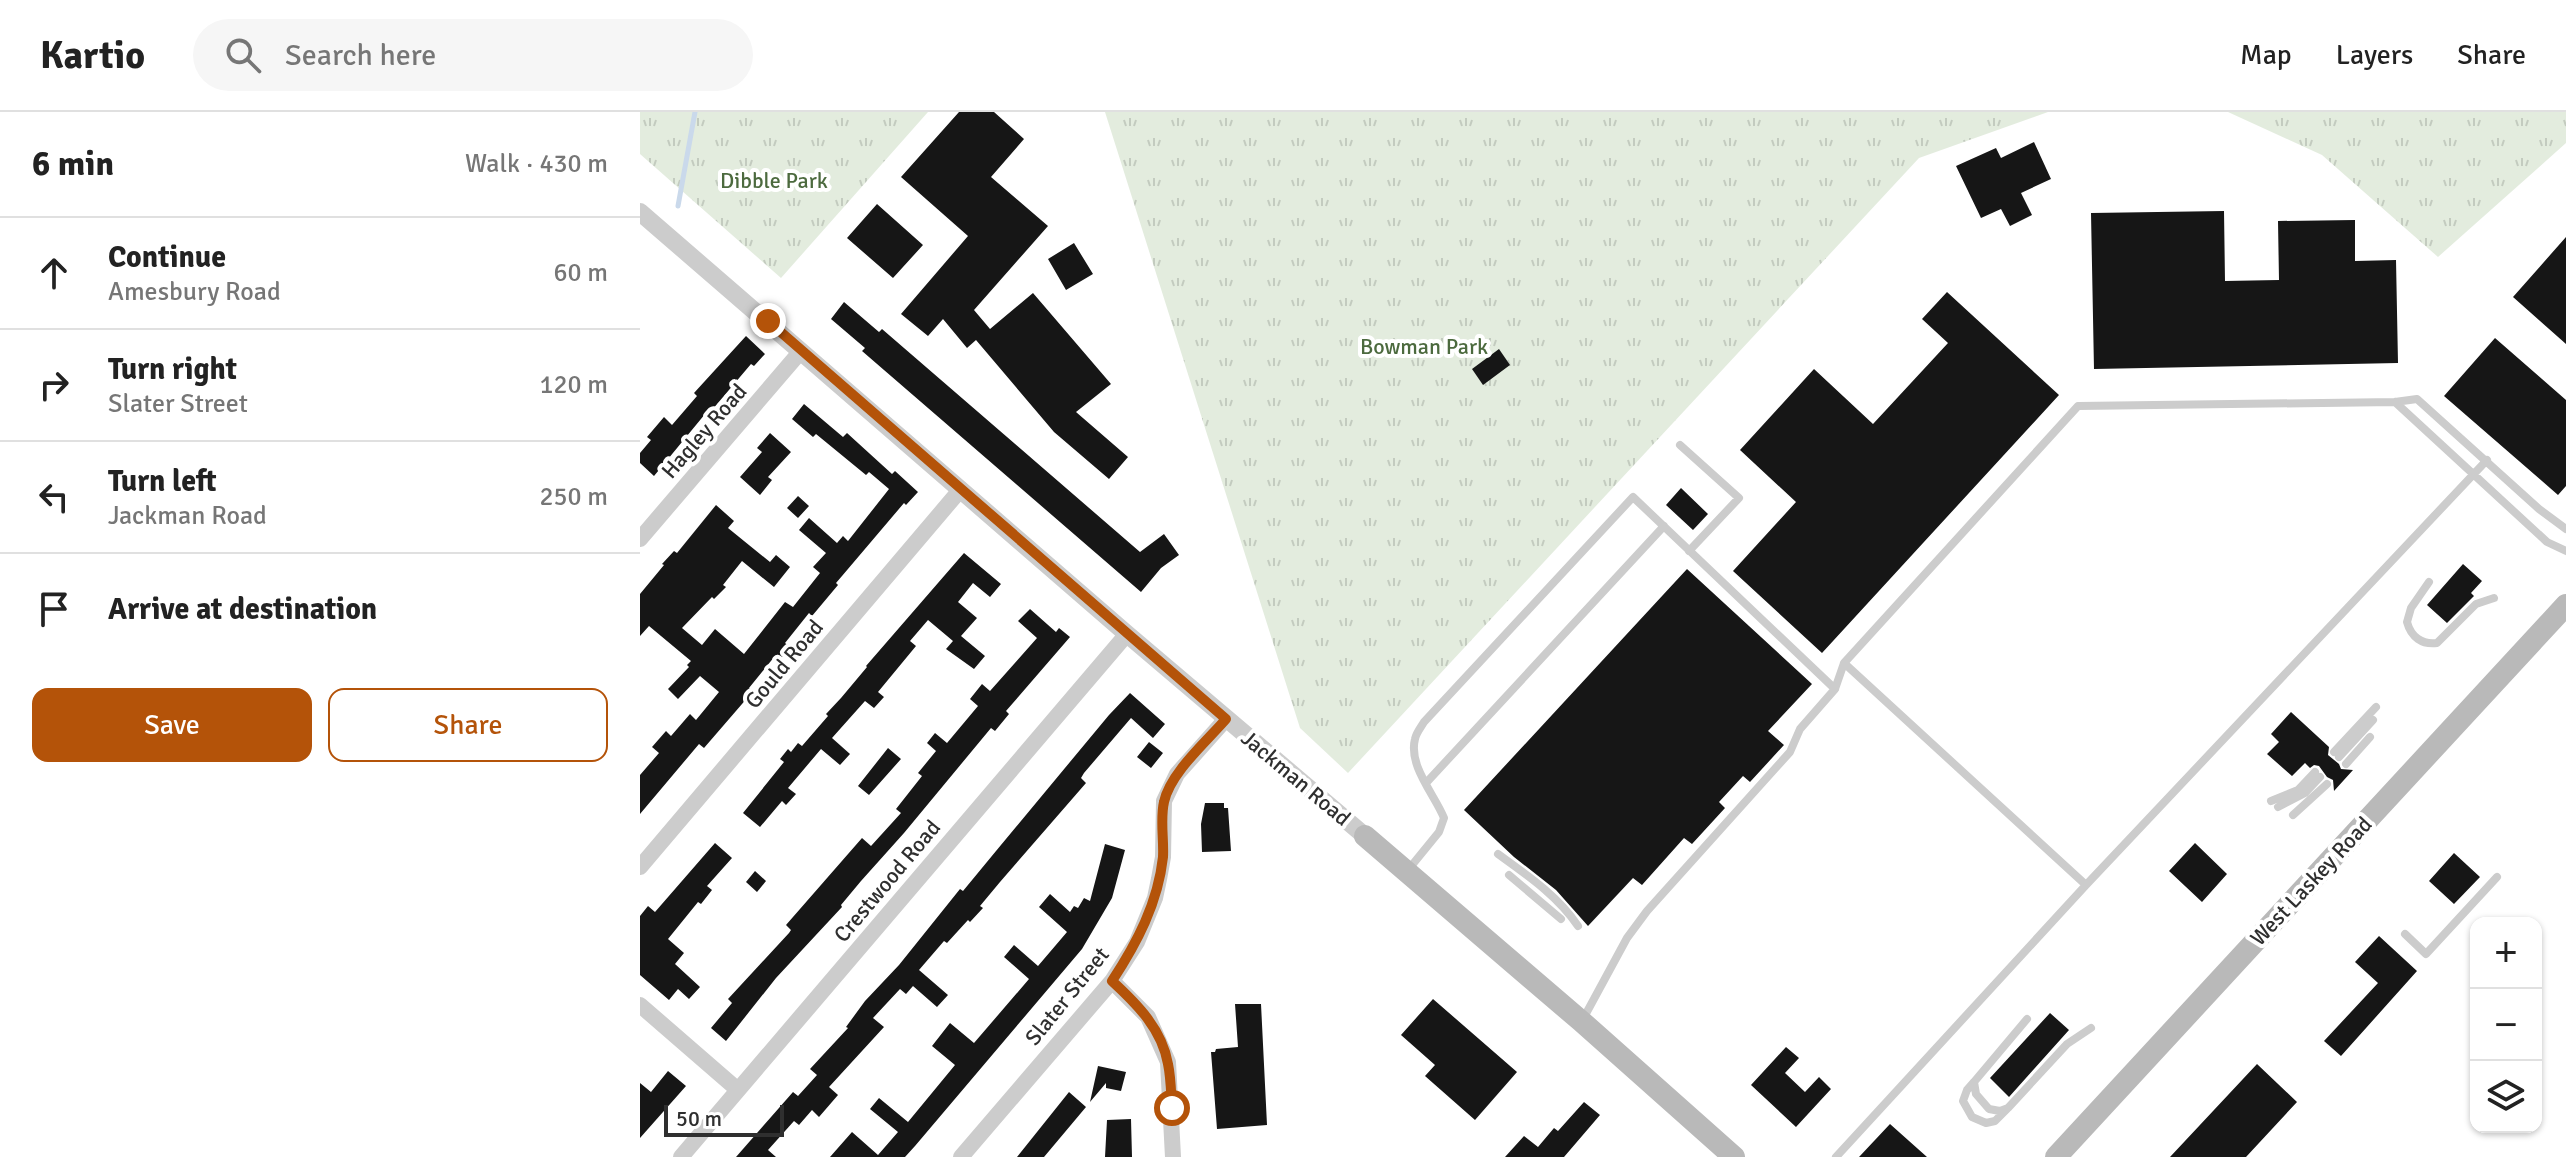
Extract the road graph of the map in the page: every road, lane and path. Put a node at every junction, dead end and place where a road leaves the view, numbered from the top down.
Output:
1 (640, 212) edge
2 (801, 351) junction
3 (2395, 402) junction
4 (1680, 445) dead end
5 (2487, 460) junction
6 (2473, 475) junction
7 (961, 489) junction
8 (1664, 526) junction
9 (2566, 529) edge
10 (640, 539) edge
11 (1689, 551) junction
12 (2566, 551) edge
13 (2429, 582) dead end
14 (2494, 598) dead end
15 (2566, 605) edge
16 (1127, 634) junction
17 (1844, 663) junction
18 (1835, 689) junction
19 (2376, 707) dead end
20 (1226, 719) junction
21 (2373, 720) dead end
22 (2370, 737) dead end
23 (2340, 757) junction
24 (1426, 783) junction
25 (2274, 804) dead end
26 (2293, 815) dead end
27 (1365, 836) joint
28 (1498, 854) dead end
29 (640, 867) edge
30 (1408, 871) junction
31 (1509, 875) dead end
32 (2497, 877) dead end
33 (2086, 885) junction
34 (1561, 919) dead end
35 (1578, 926) dead end
36 (2405, 934) dead end
37 (1112, 981) junction
38 (640, 1005) edge
39 (2027, 1019) dead end
40 (1581, 1021) junction
41 (2091, 1028) dead end
42 (1974, 1082) junction
43 (738, 1090) junction
44 (2008, 1108) junction
45 (681, 1157) edge
46 (961, 1157) edge
47 (1173, 1157) edge
48 (1734, 1157) edge
49 (1836, 1157) edge
50 (2056, 1157) edge

1 - 2 street, Jackman Road
2 - 7 street, Jackman Road
2 - 10 street, Hagley Road
3 - 5 lane
3 - 6 lane
3 - 17 lane
4 - 11 lane
5 - 6 lane
5 - 9 lane
6 - 12 lane
6 - 33 lane
7 - 16 street, Jackman Road
7 - 29 street, Gould Road
8 - 11 lane
8 - 24 lane
8 - 24 lane
11 - 18 lane
13 - 14 lane
15 - 50 main road, West Laskey Road
16 - 20 street, Jackman Road
16 - 43 street, Crestwood Road
17 - 18 lane
17 - 33 lane
18 - 40 lane
19 - 23 lane
20 - 27 street, Jackman Road
20 - 37 street, Slater Street
21 - 23 lane
22 - 23 lane
24 - 30 lane
25 - 26 lane
27 - 30 main road, Jackman Road
28 - 35 lane
30 - 40 main road, Jackman Road
31 - 34 lane
32 - 36 lane
33 - 49 lane
37 - 46 street, Slater Street
37 - 47 street
38 - 43 street
39 - 42 lane
40 - 48 main road, Jackman Road
41 - 44 lane
42 - 44 lane
42 - 44 lane
43 - 45 street, Crestwood Road

